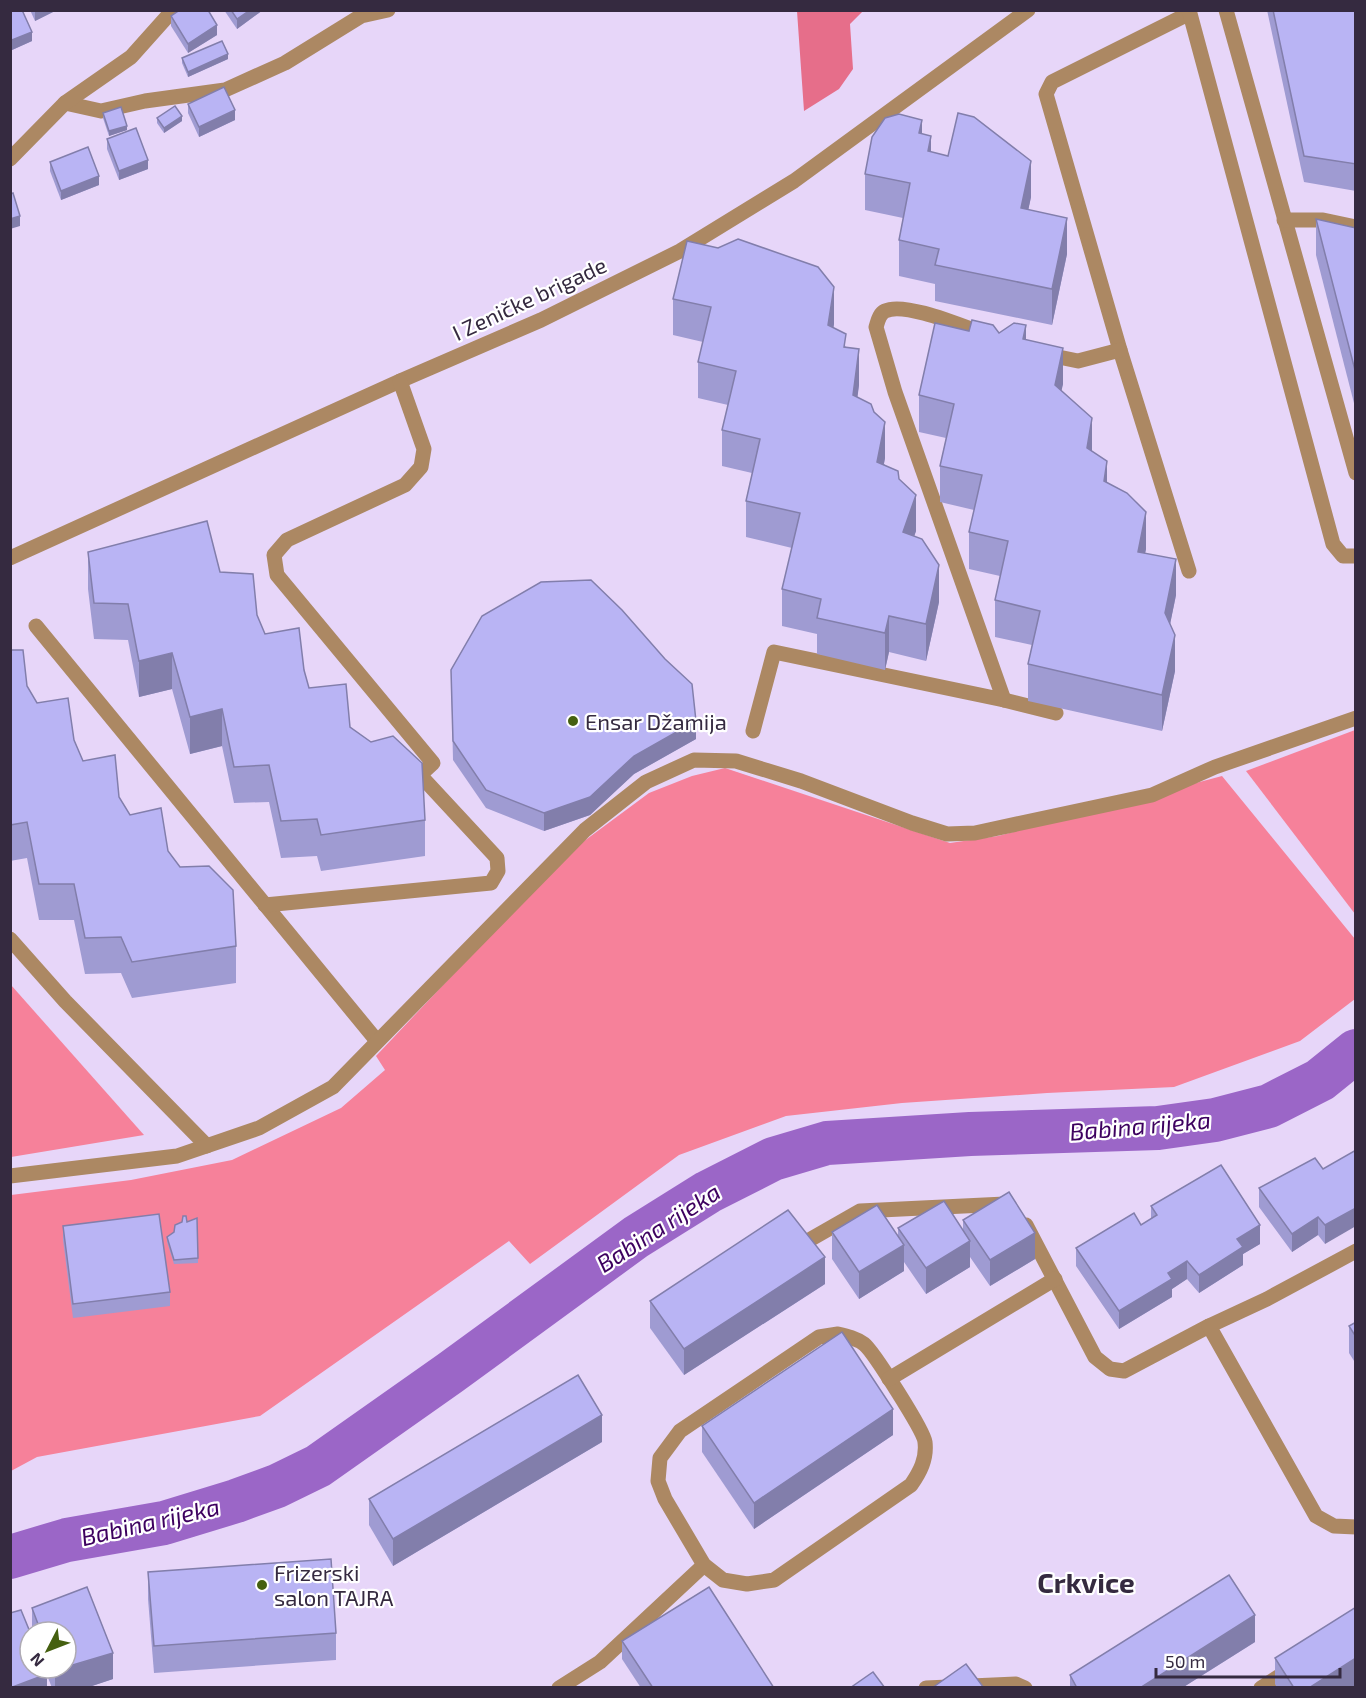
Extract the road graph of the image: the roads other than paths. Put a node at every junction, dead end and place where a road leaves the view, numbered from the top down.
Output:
1 (173, 10) edge
2 (388, 10) edge
3 (1029, 10) edge
4 (1187, 10) edge
5 (1226, 10) edge
6 (65, 103) junction
7 (10, 159) edge
8 (1284, 220) junction
9 (1356, 227) edge
10 (998, 338) edge
11 (1030, 349) edge
12 (1120, 350) junction
13 (400, 381) junction
14 (1356, 473) edge
15 (1356, 556) edge
16 (10, 558) edge
17 (1189, 572) dead end
18 (36, 626) dead end
19 (1004, 700) junction
20 (1056, 714) edge
21 (1356, 718) edge
22 (753, 731) dead end
23 (265, 905) junction
24 (10, 939) edge
25 (377, 1041) junction
26 (207, 1146) junction
27 (10, 1176) edge
28 (811, 1239) edge
29 (1356, 1251) edge
30 (1055, 1279) junction
31 (1209, 1326) junction
32 (889, 1379) junction
33 (1356, 1527) edge
34 (704, 1565) junction
35 (1308, 1658) edge
36 (559, 1688) edge
37 (926, 1688) edge
38 (1026, 1688) edge
39 (1261, 1688) edge

1 - 6 street
2 - 6 street
3 - 13 street, I Zeničke brigade
4 - 12 street
4 - 15 street
5 - 8 street
6 - 7 street
8 - 9 street
8 - 14 street
10 - 19 street
11 - 12 street
12 - 17 street
13 - 16 street, I Zeničke brigade
13 - 23 street
18 - 23 street
19 - 20 street
19 - 22 street
21 - 25 street
23 - 25 street
24 - 26 street
25 - 26 street
26 - 27 street
28 - 30 street
29 - 31 street
30 - 31 street
30 - 32 street
31 - 33 street
32 - 34 street
32 - 34 street
34 - 36 street
35 - 39 street
37 - 38 street

